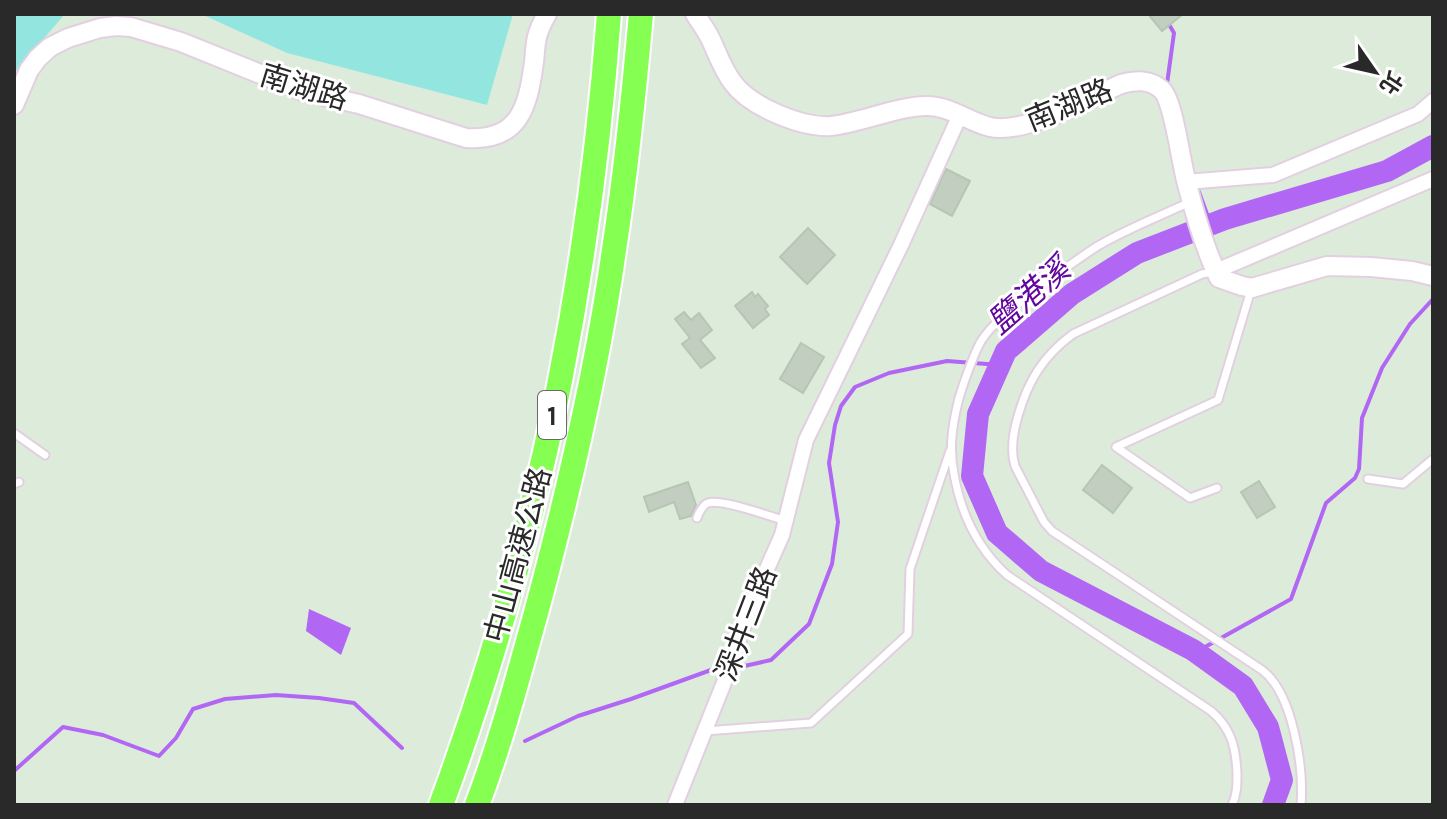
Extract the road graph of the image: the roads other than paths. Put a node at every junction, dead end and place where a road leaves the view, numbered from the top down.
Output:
1 (547, 14) edge
2 (609, 14) edge
3 (641, 14) edge
4 (695, 14) edge
5 (1433, 101) edge
6 (14, 105) edge
7 (960, 115) junction
8 (1433, 179) edge
9 (1189, 192) junction
10 (1216, 271) junction
11 (1433, 276) edge
12 (1252, 288) junction
13 (14, 433) edge
14 (950, 449) junction
15 (45, 455) dead end
16 (1433, 459) edge
17 (1368, 479) dead end
18 (1217, 488) dead end
19 (697, 518) dead end
20 (786, 521) junction
21 (703, 731) junction
22 (441, 805) edge
23 (477, 805) edge
24 (675, 805) edge
25 (1232, 805) edge
26 (1301, 805) edge

1 - 6 street, 南湖路
2 - 22 highway, 中山高速公路 / 1
3 - 23 highway, 中山高速公路 / 1
4 - 7 street, 南湖路
5 - 9 street
7 - 9 street, 南湖路
7 - 20 street, 深井三路
8 - 10 street
9 - 10 street
9 - 14 lane
10 - 12 street
10 - 26 lane
11 - 12 street
12 - 18 lane
13 - 15 lane
14 - 21 lane
14 - 25 lane
16 - 17 lane
19 - 20 lane
20 - 21 street, 深井三路
21 - 24 street, 深井三路

